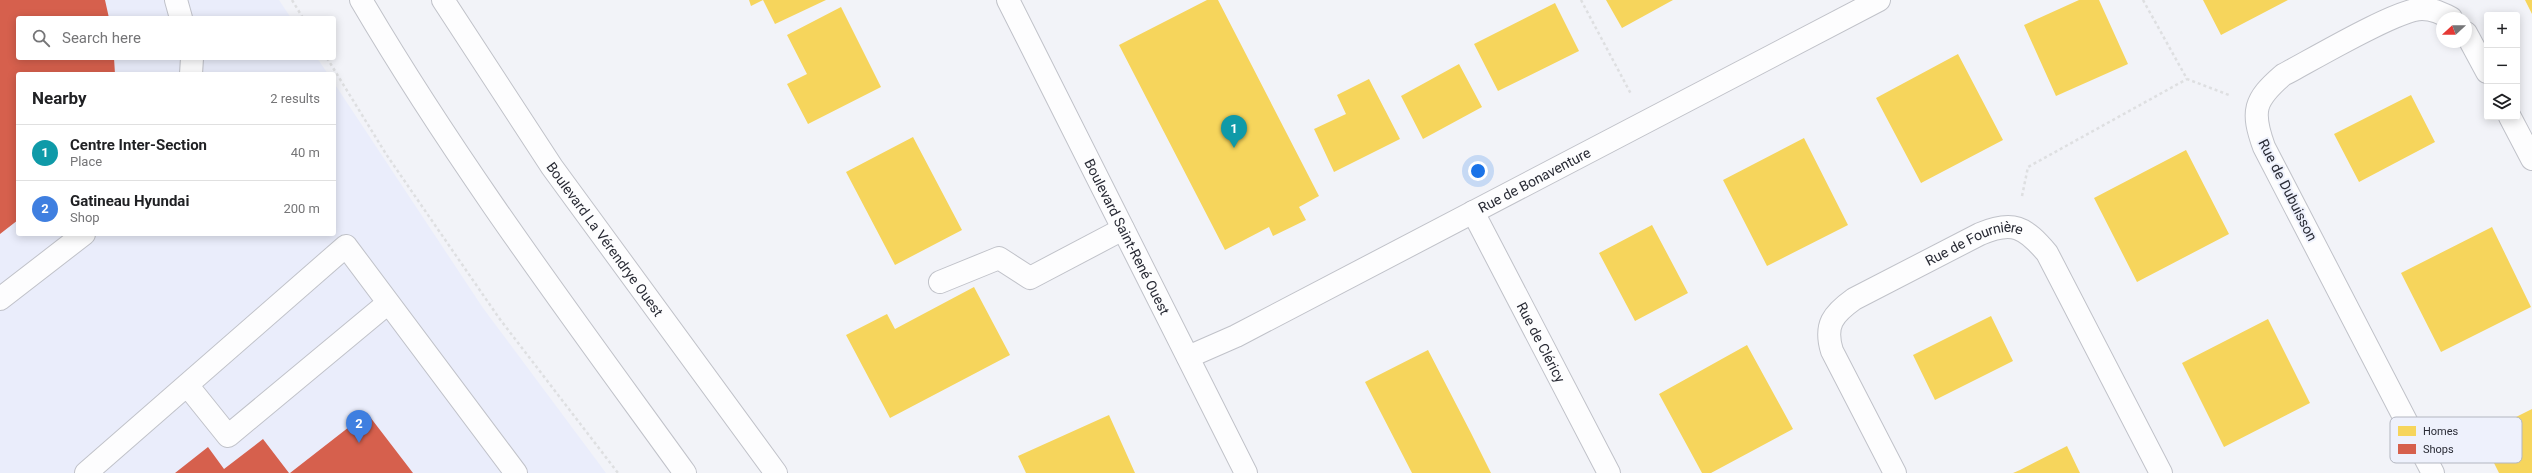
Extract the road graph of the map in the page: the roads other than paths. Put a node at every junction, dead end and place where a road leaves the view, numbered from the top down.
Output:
1 (176, 0) edge
2 (361, 0) edge
3 (443, 0) edge
4 (1008, 0) edge
5 (1879, 0) edge
6 (2440, 12) edge
7 (180, 16) edge
8 (2472, 44) edge
9 (192, 60) edge
10 (2484, 66) edge
11 (191, 72) edge
12 (2512, 120) edge
13 (2532, 159) edge
14 (1473, 212) junction
15 (1123, 229) junction
16 (81, 236) edge
17 (940, 282) dead end
18 (0, 299) edge
19 (388, 303) junction
20 (1188, 357) junction
21 (187, 385) junction
22 (2404, 417) edge
23 (2428, 463) edge
24 (86, 473) edge
25 (516, 473) edge
26 (685, 473) edge
27 (776, 473) edge
28 (1246, 473) edge
29 (1609, 473) edge
30 (1896, 473) edge
31 (2161, 473) edge
32 (2433, 473) edge

1 - 7 street
2 - 26 street
3 - 27 street, Boulevard La Vérendrye Ouest
4 - 15 street, Boulevard Saint-René Ouest
5 - 14 street, Rue de Bonaventure
6 - 22 street, Rue de Dubuisson
8 - 10 street
9 - 11 street
12 - 13 street
14 - 20 street, Rue de Bonaventure
14 - 29 street, Rue de Cléricy
15 - 17 street
15 - 20 street, Boulevard Saint-René Ouest
16 - 18 street
19 - 21 street
19 - 21 street
19 - 25 street
20 - 28 street, Boulevard Saint-René Ouest
21 - 24 street
23 - 32 street, Rue de Dubuisson
30 - 31 street, Rue de Fournière

